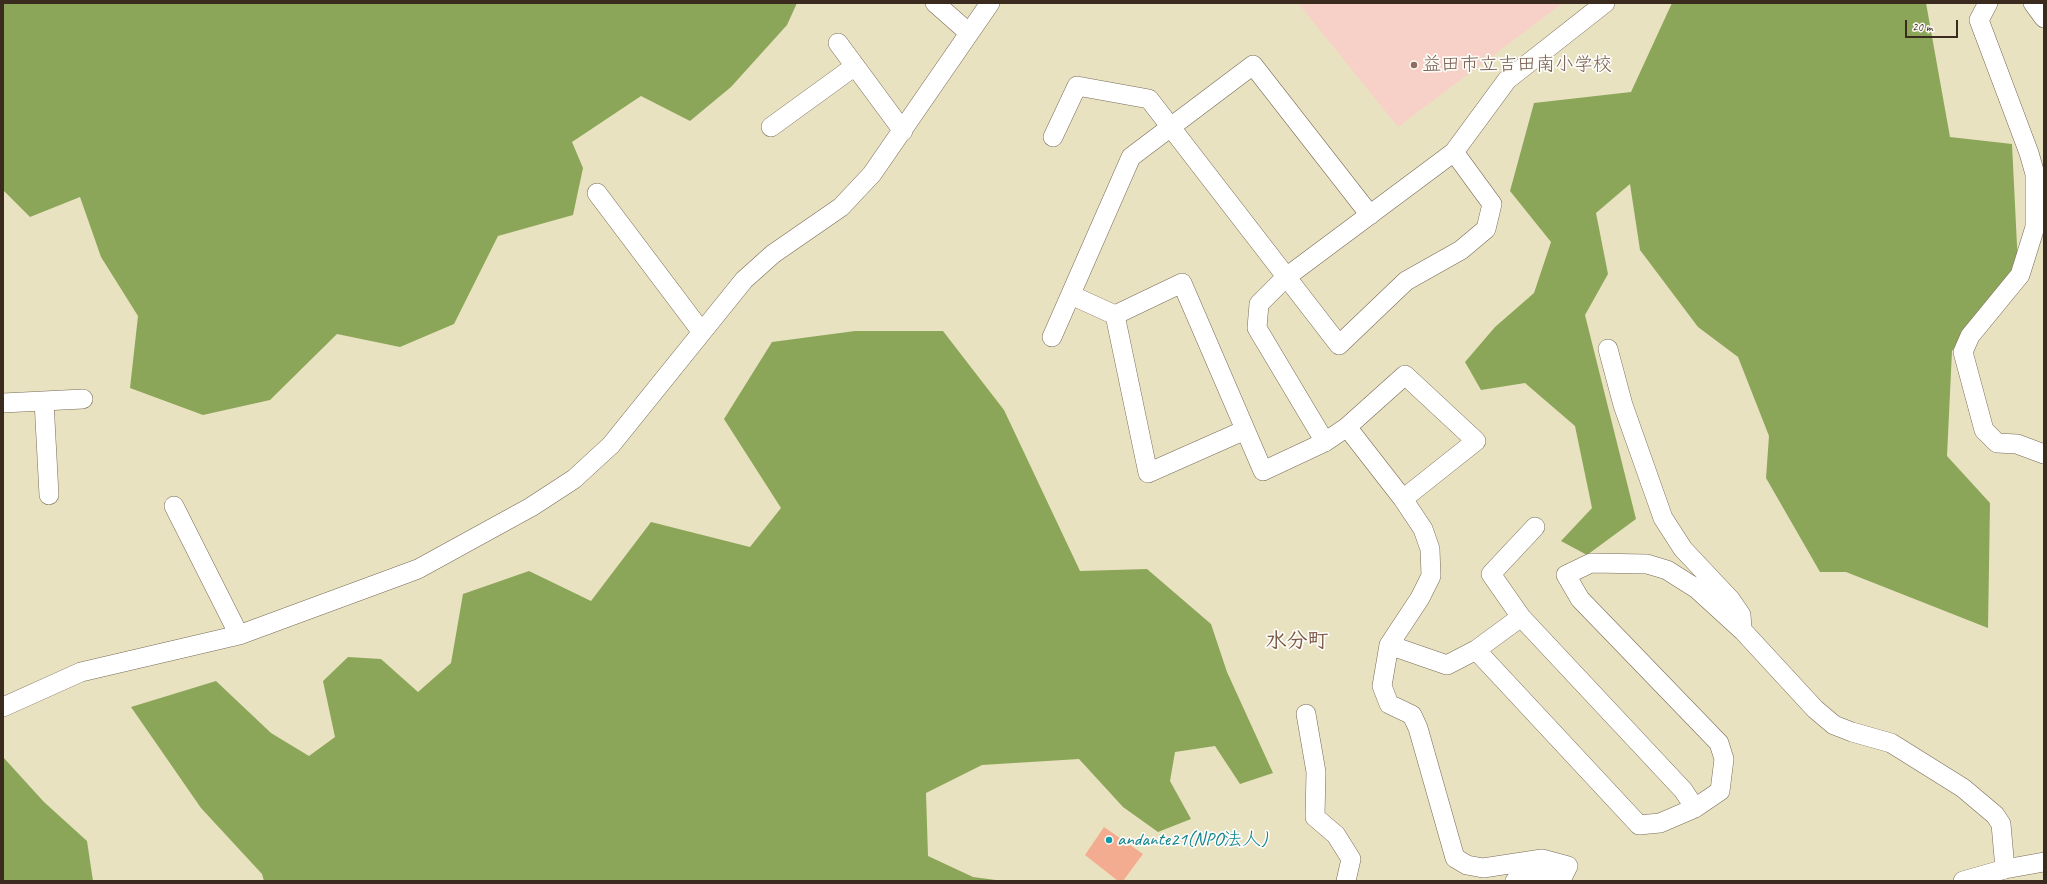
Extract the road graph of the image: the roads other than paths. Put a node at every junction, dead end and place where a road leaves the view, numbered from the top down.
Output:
1 (935, 3) edge
2 (990, 3) edge
3 (1605, 3) edge
4 (1988, 3) edge
5 (2033, 3) edge
6 (2044, 18) edge
7 (969, 33) junction
8 (838, 43) dead end
9 (855, 66) junction
10 (1171, 127) junction
11 (772, 128) dead end
12 (902, 131) junction
13 (1053, 137) dead end
14 (1454, 152) junction
15 (597, 193) dead end
16 (1370, 215) junction
17 (1285, 278) junction
18 (1071, 295) junction
19 (1115, 315) junction
20 (701, 331) junction
21 (1052, 338) dead end
22 (1608, 349) dead end
23 (83, 399) dead end
24 (44, 401) junction
25 (3, 403) edge
26 (1347, 427) junction
27 (1245, 430) junction
28 (1325, 442) junction
29 (2044, 454) edge
30 (49, 495) dead end
31 (1404, 499) junction
32 (174, 506) dead end
33 (1535, 527) dead end
34 (1521, 617) junction
35 (1743, 631) junction
36 (239, 635) junction
37 (1389, 645) junction
38 (1476, 650) junction
39 (3, 706) edge
40 (1306, 714) dead end
41 (1695, 808) junction
42 (2044, 862) edge
43 (2005, 869) junction
44 (1346, 881) edge
45 (1515, 881) edge
46 (1963, 881) edge

1 - 7 street
2 - 7 street
3 - 14 street
4 - 29 street
5 - 6 street
7 - 12 street
8 - 9 street
9 - 11 street
9 - 12 street
10 - 13 street
10 - 16 street
10 - 17 street
10 - 18 street
12 - 20 street
14 - 16 street
14 - 17 street
15 - 20 street
16 - 17 street
17 - 28 street
18 - 19 street
18 - 21 street
19 - 27 street
19 - 27 street
20 - 36 street
22 - 35 street
23 - 24 street
24 - 25 street
24 - 30 street
26 - 28 street
26 - 31 street
26 - 31 street
27 - 28 street
31 - 37 street
32 - 36 street
33 - 34 street
34 - 38 street
34 - 41 street
35 - 41 street
35 - 43 street
36 - 39 street
37 - 38 street
37 - 45 street
38 - 41 street
40 - 44 street
42 - 43 street
43 - 46 street

